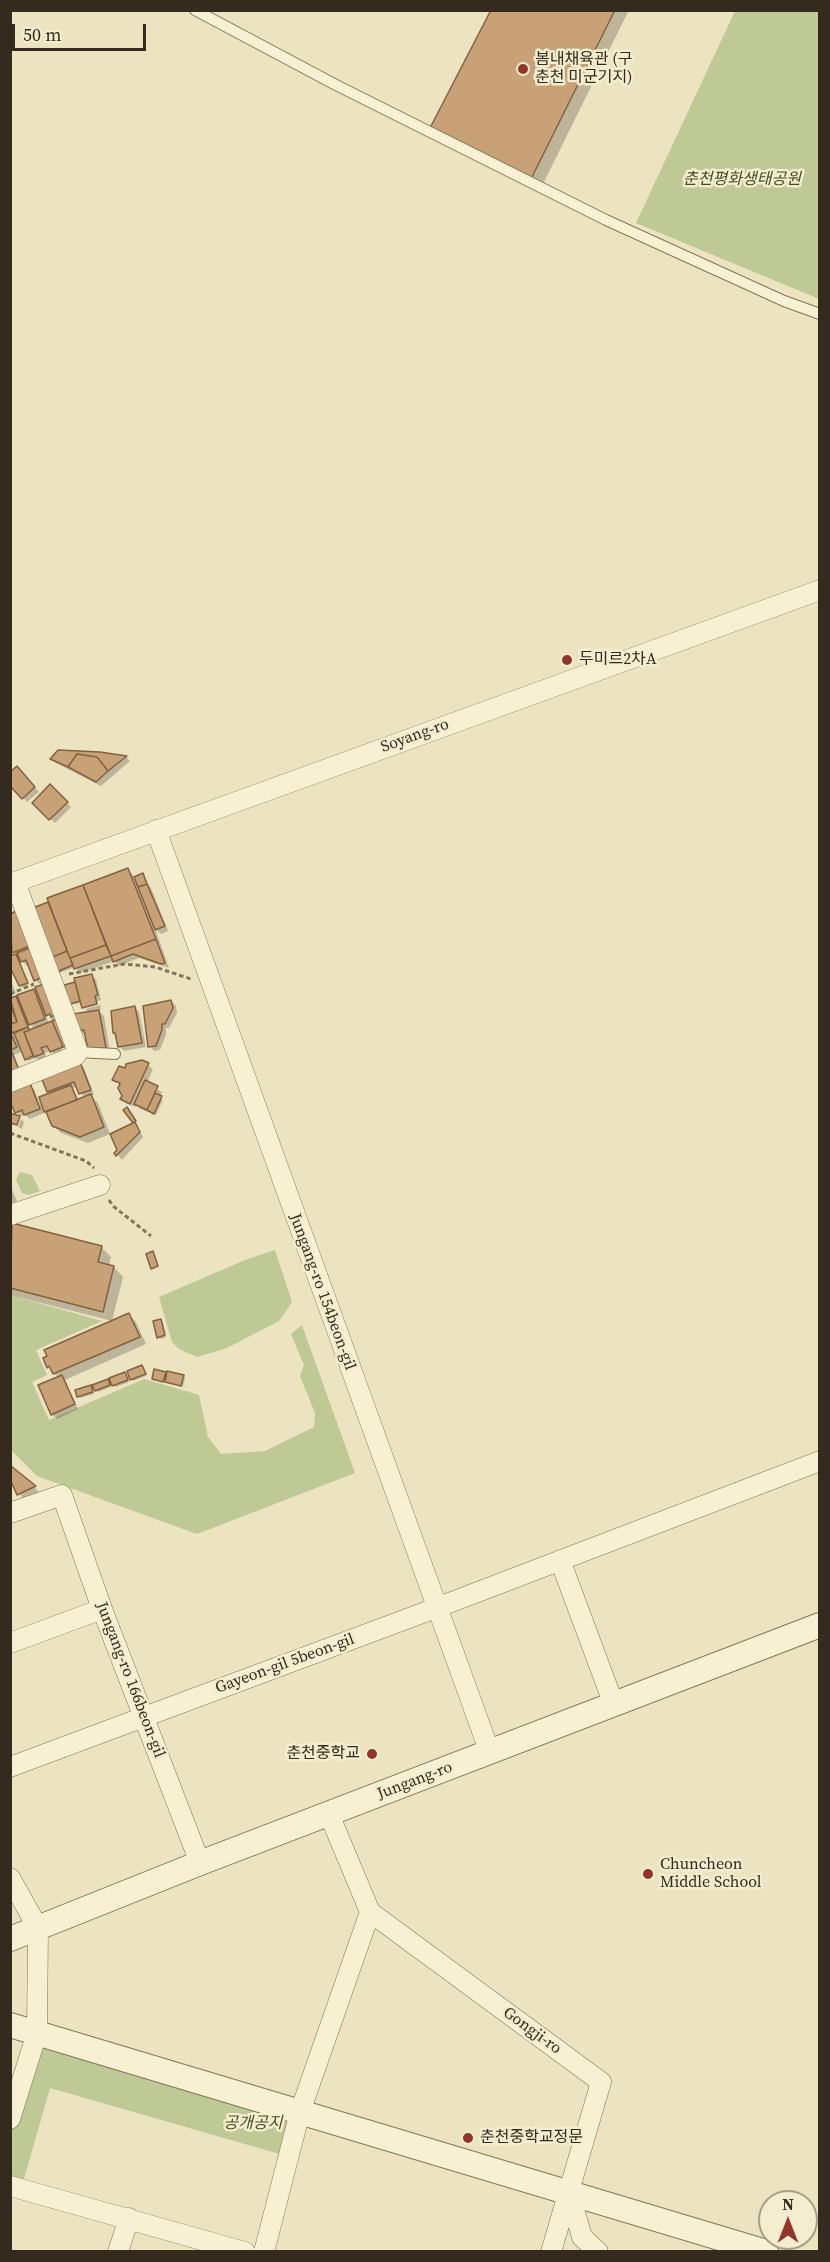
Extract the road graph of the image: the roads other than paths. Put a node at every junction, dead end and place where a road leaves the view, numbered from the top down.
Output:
1 (195, 10) edge
2 (819, 314) edge
3 (819, 590) edge
4 (156, 830) junction
5 (13, 883) edge
6 (78, 1053) junction
7 (115, 1054) dead end
8 (10, 1082) edge
9 (100, 1185) dead end
10 (10, 1215) edge
11 (819, 1461) edge
12 (10, 1513) edge
13 (560, 1560) junction
14 (436, 1608) junction
15 (102, 1609) junction
16 (819, 1625) edge
17 (10, 1643) edge
18 (614, 1705) junction
19 (143, 1716) junction
20 (490, 1753) junction
21 (10, 1767) edge
22 (329, 1814) junction
23 (200, 1863) junction
24 (10, 1878) edge
25 (370, 1912) junction
26 (38, 1928) junction
27 (10, 1939) edge
28 (10, 2025) edge
29 (37, 2033) junction
30 (300, 2112) junction
31 (10, 2119) edge
32 (10, 2186) edge
33 (569, 2193) junction
34 (129, 2218) junction
35 (118, 2252) edge
36 (245, 2252) edge
37 (264, 2252) edge
38 (551, 2252) edge
39 (598, 2252) edge
40 (766, 2252) edge

1 - 2 lane
3 - 4 street, Soyang-ro
4 - 5 street, Soyang-ro
4 - 14 street, Jungang-ro 154beon-gil
5 - 6 street
6 - 7 lane
6 - 8 street
9 - 10 street
11 - 13 street, Gayeon-gil 5beon-gil
12 - 15 street, Jungang-ro 166beon-gil
13 - 14 street, Gayeon-gil 5beon-gil
13 - 18 street
14 - 19 street, Gayeon-gil 5beon-gil
14 - 20 street, Jungang-ro 154beon-gil
15 - 17 street
15 - 19 street, Jungang-ro 166beon-gil
16 - 18 street, Jungang-ro
18 - 20 street, Jungang-ro
19 - 21 street, Gayeon-gil 5beon-gil
19 - 23 street, Jungang-ro 166beon-gil
20 - 22 street, Jungang-ro
22 - 23 street, Jungang-ro
22 - 25 street
23 - 26 street, Jungang-ro
24 - 26 street
25 - 30 street
25 - 33 street, Gongji-ro
26 - 27 street, Jungang-ro
26 - 29 street
28 - 29 street
29 - 30 street
29 - 31 street
30 - 33 street
30 - 37 street
32 - 34 street
33 - 38 street
33 - 39 street
33 - 40 street
34 - 35 street
34 - 36 street

